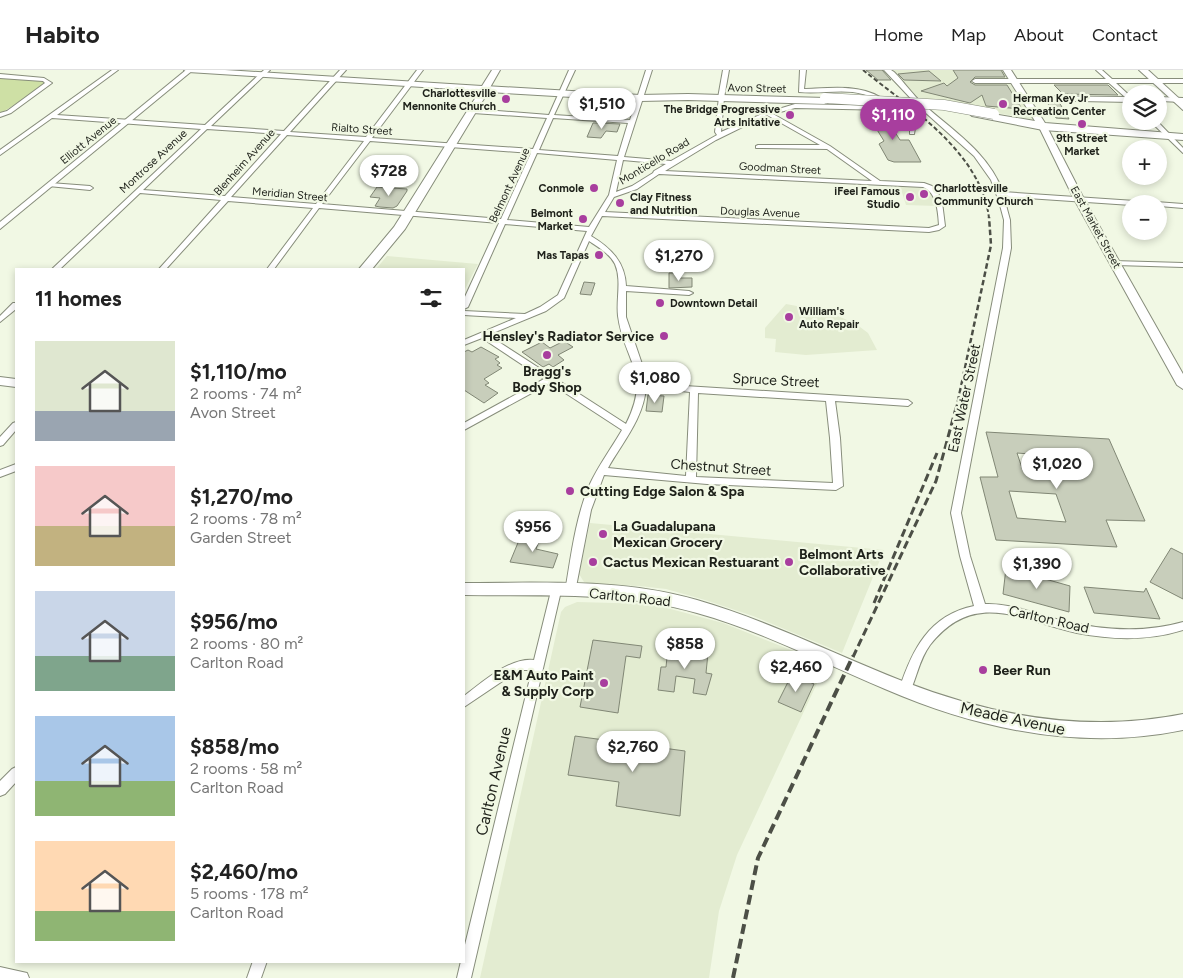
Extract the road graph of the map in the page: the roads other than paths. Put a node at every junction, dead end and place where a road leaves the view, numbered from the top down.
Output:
1 (38, 70) edge
2 (114, 70) edge
3 (189, 70) edge
4 (343, 70) edge
5 (420, 70) edge
6 (496, 70) edge
7 (572, 70) edge
8 (649, 70) edge
9 (726, 70) edge
10 (803, 70) edge
11 (888, 70) edge
12 (1007, 70) edge
13 (1100, 70) edge
14 (1143, 70) edge
15 (264, 72) edge
16 (0, 76) edge
17 (26, 78) junction
18 (334, 79) junction
19 (976, 80) dead end
20 (1016, 81) junction
21 (1111, 81) junction
22 (1155, 81) junction
23 (1183, 81) edge
24 (409, 84) junction
25 (485, 89) junction
26 (525, 91) junction
27 (1122, 91) edge
28 (561, 94) junction
29 (721, 97) junction
30 (640, 98) junction
31 (769, 98) junction
32 (1027, 98) junction
33 (1122, 99) edge
34 (1179, 100) edge
35 (475, 107) junction
36 (1183, 107) edge
37 (890, 108) junction
38 (769, 114) junction
39 (0, 115) edge
40 (51, 116) junction
41 (552, 117) junction
42 (128, 122) junction
43 (632, 122) junction
44 (1043, 126) junction
45 (206, 127) junction
46 (1162, 130) edge
47 (285, 133) junction
48 (912, 133) dead end
49 (1167, 135) junction
50 (721, 136) junction
51 (1183, 136) edge
52 (366, 139) junction
53 (450, 145) junction
54 (758, 146) dead end
55 (828, 147) junction
56 (536, 151) junction
57 (1183, 151) edge
58 (0, 153) edge
59 (621, 158) junction
60 (671, 163) junction
61 (656, 172) junction
62 (879, 182) junction
63 (902, 184) joint
64 (50, 185) junction
65 (90, 188) dead end
66 (138, 191) junction
67 (1000, 194) junction
68 (612, 195) junction
69 (225, 199) junction
70 (1079, 199) junction
71 (1122, 202) edge
72 (1167, 205) edge
73 (316, 206) junction
74 (1183, 206) edge
75 (408, 214) junction
76 (600, 214) junction
77 (504, 222) junction
78 (0, 226) edge
79 (589, 233) junction
80 (1116, 263) junction
81 (1183, 265) edge
82 (56, 268) edge
83 (163, 268) edge
84 (271, 268) edge
85 (366, 268) edge
86 (620, 288) junction
87 (689, 293) dead end
88 (465, 305) edge
89 (15, 306) edge
90 (465, 313) edge
91 (526, 317) junction
92 (0, 320) edge
93 (482, 335) junction
94 (465, 342) edge
95 (550, 380) junction
96 (0, 381) edge
97 (15, 383) edge
98 (642, 384) junction
99 (1183, 385) edge
100 (694, 389) junction
101 (830, 398) junction
102 (908, 403) dead end
103 (465, 425) edge
104 (15, 426) edge
105 (626, 428) junction
106 (0, 443) edge
107 (15, 467) edge
108 (601, 471) junction
109 (0, 474) edge
110 (691, 479) junction
111 (465, 590) edge
112 (563, 592) junction
113 (980, 607) junction
114 (1183, 626) edge
115 (538, 666) junction
116 (905, 690) junction
117 (465, 701) edge
118 (1183, 722) edge
119 (15, 774) edge
120 (0, 790) edge
121 (259, 963) edge
122 (0, 974) edge
123 (22, 978) edge
124 (254, 978) edge
125 (464, 978) edge

1 - 17 street
2 - 40 street
3 - 15 main road, Avon Street
3 - 42 street, Elliott Avenue
4 - 18 street, Blenheim Avenue
5 - 24 street
6 - 25 main road
7 - 28 street, Belmont Avenue
8 - 30 street
9 - 29 street
10 - 37 street, Avon Street
11 - 67 street
12 - 20 main road, East Market Street
13 - 21 street
14 - 22 main road
15 - 18 main road, Avon Street
15 - 45 street, Montrose Avenue
16 - 17 street
17 - 39 street
18 - 24 main road, Avon Street
18 - 47 street, Blenheim Avenue
19 - 20 street
20 - 21 street
20 - 32 main road, East Market Street
21 - 22 street
21 - 27 street
22 - 23 street
22 - 34 main road
24 - 25 main road, Avon Street
24 - 52 street
25 - 26 main road, Avon Street
25 - 35 main road
26 - 28 main road, Avon Street
26 - 35 main road
28 - 30 main road, Avon Street
28 - 41 street, Belmont Avenue
29 - 30 main road, Avon Street
29 - 31 main road, Avon Street
29 - 50 street
30 - 43 street
31 - 38 street
31 - 44 main road, Avon Street, bridge
32 - 33 street
32 - 44 main road, East Market Street
34 - 36 main road
35 - 41 street
35 - 53 main road
37 - 38 street, Monticello Road
37 - 48 street, Avon Street
38 - 50 street, Monticello Road
38 - 55 street
40 - 42 street, Rialto Street
40 - 58 street
41 - 43 street
41 - 56 street, Belmont Avenue
42 - 45 street, Rialto Street
42 - 64 street, Elliott Avenue
43 - 59 street
44 - 49 main road, Avon Street
44 - 70 main road, East Market Street
45 - 47 street, Rialto Street
45 - 66 street, Montrose Avenue
46 - 49 street
47 - 52 street, Rialto Street
47 - 69 street, Blenheim Avenue
49 - 51 main road, Avon Street
49 - 57 street
50 - 60 street, Monticello Road
52 - 53 street, Rialto Street
52 - 73 street
53 - 56 street, Rialto Street
53 - 75 main road
54 - 55 street
55 - 62 street
56 - 59 street, Rialto Street
56 - 77 street, Belmont Avenue
59 - 60 street, Rialto Street
59 - 68 street
60 - 61 street, Monticello Road
61 - 62 street, Goodman Street
61 - 68 street, Monticello Road
62 - 63 street, Goodman Street
63 - 76 street, Douglas Avenue
64 - 65 street
64 - 78 street, Elliott Avenue
66 - 69 street, Meridian Street
66 - 82 street, Montrose Avenue
67 - 70 street
67 - 113 street, East Water Street
68 - 76 street, Monticello Road
69 - 73 street, Meridian Street
69 - 83 street, Blenheim Avenue
70 - 71 street
70 - 80 main road, East Market Street
72 - 74 street
73 - 75 street, Meridian Street
73 - 84 street
75 - 77 street, Meridian Street
75 - 85 main road
76 - 79 street, Monticello Road
77 - 79 street, Meridian Street
77 - 88 street, Belmont Avenue
79 - 86 street, Carlton Avenue
79 - 91 street, Monticello Road
80 - 81 street
80 - 99 main road, East Market Street
86 - 87 street
86 - 98 street, Carlton Avenue
89 - 92 street
90 - 91 street
91 - 93 street, Monticello Road
93 - 94 street, Monticello Road
93 - 95 street
95 - 103 street
95 - 105 street
96 - 97 main road
98 - 100 street, Spruce Street
98 - 105 street, Carlton Avenue
100 - 101 street, Spruce Street
100 - 110 street
101 - 102 street, Spruce Street
101 - 110 street, Chestnut Street
104 - 106 street
105 - 108 street, Carlton Avenue
107 - 109 street
108 - 110 street, Chestnut Street
108 - 112 street, Carlton Avenue
111 - 112 main road, Carlton Road
112 - 115 street, Carlton Avenue
112 - 116 main road, Carlton Road
113 - 114 street, Carlton Road
113 - 116 street, Carlton Road
115 - 117 street
115 - 125 street, Carlton Avenue
116 - 118 main road, Meade Avenue
119 - 120 street
121 - 124 street
122 - 123 street

